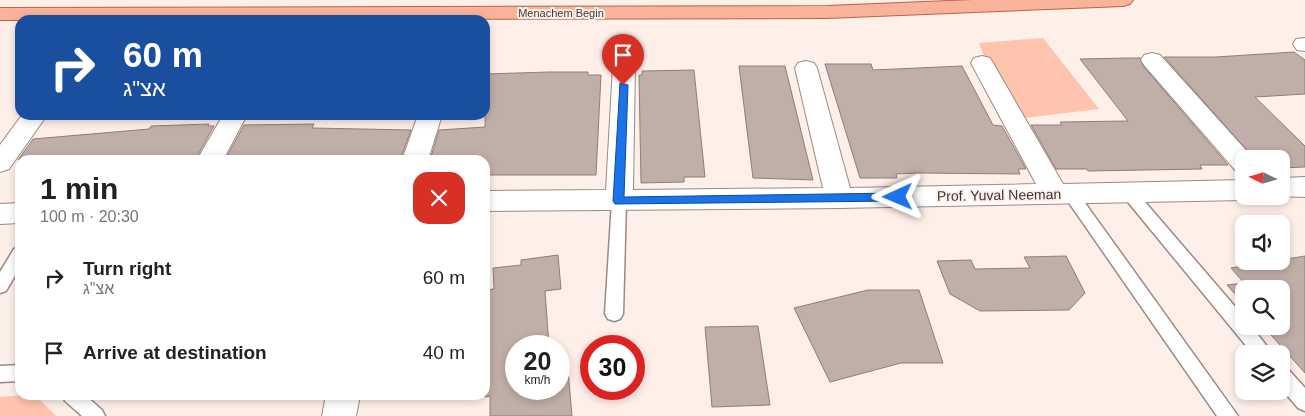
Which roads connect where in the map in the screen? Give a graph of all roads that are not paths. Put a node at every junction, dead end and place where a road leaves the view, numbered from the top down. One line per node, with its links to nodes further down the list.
1 (1123, 0): 2 (main road, Menachem Begin)
2 (0, 14)
3 (1152, 60): 10 (street)
4 (982, 63): 18 (street)
5 (624, 66): 21 (street)
6 (806, 68): 19 (street)
7 (31, 120): 13 (street)
8 (232, 120): 11 (street)
9 (428, 120): 12 (street)
10 (1235, 154)
11 (213, 155)
12 (417, 155)
13 (0, 163)
14 (1305, 187): 15 (street)
15 (1290, 188)
16 (1235, 190): 17 (street, Prof. Yuval Neeman)
17 (1128, 192): 18 (street, Prof. Yuval Neeman); 27 (lane)
18 (1062, 194): 19 (street, Prof. Yuval Neeman); 34 (lane)
19 (839, 198): 21 (street, Prof. Yuval Neeman)
20 (490, 201): 21 (street, Prof. Yuval Neeman)
21 (618, 201): 26 (lane)
22 (15, 213): 23 (street)
23 (0, 214)
24 (15, 260): 25 (lane)
25 (0, 286)
26 (614, 314)
27 (1256, 345)
28 (15, 373): 29 (lane)
29 (0, 374)
30 (1290, 384): 33 (lane)
31 (77, 400): 35 (lane)
32 (342, 400): 36 (street)
33 (1305, 402)
34 (1224, 415)
35 (95, 416)
36 (340, 416)

